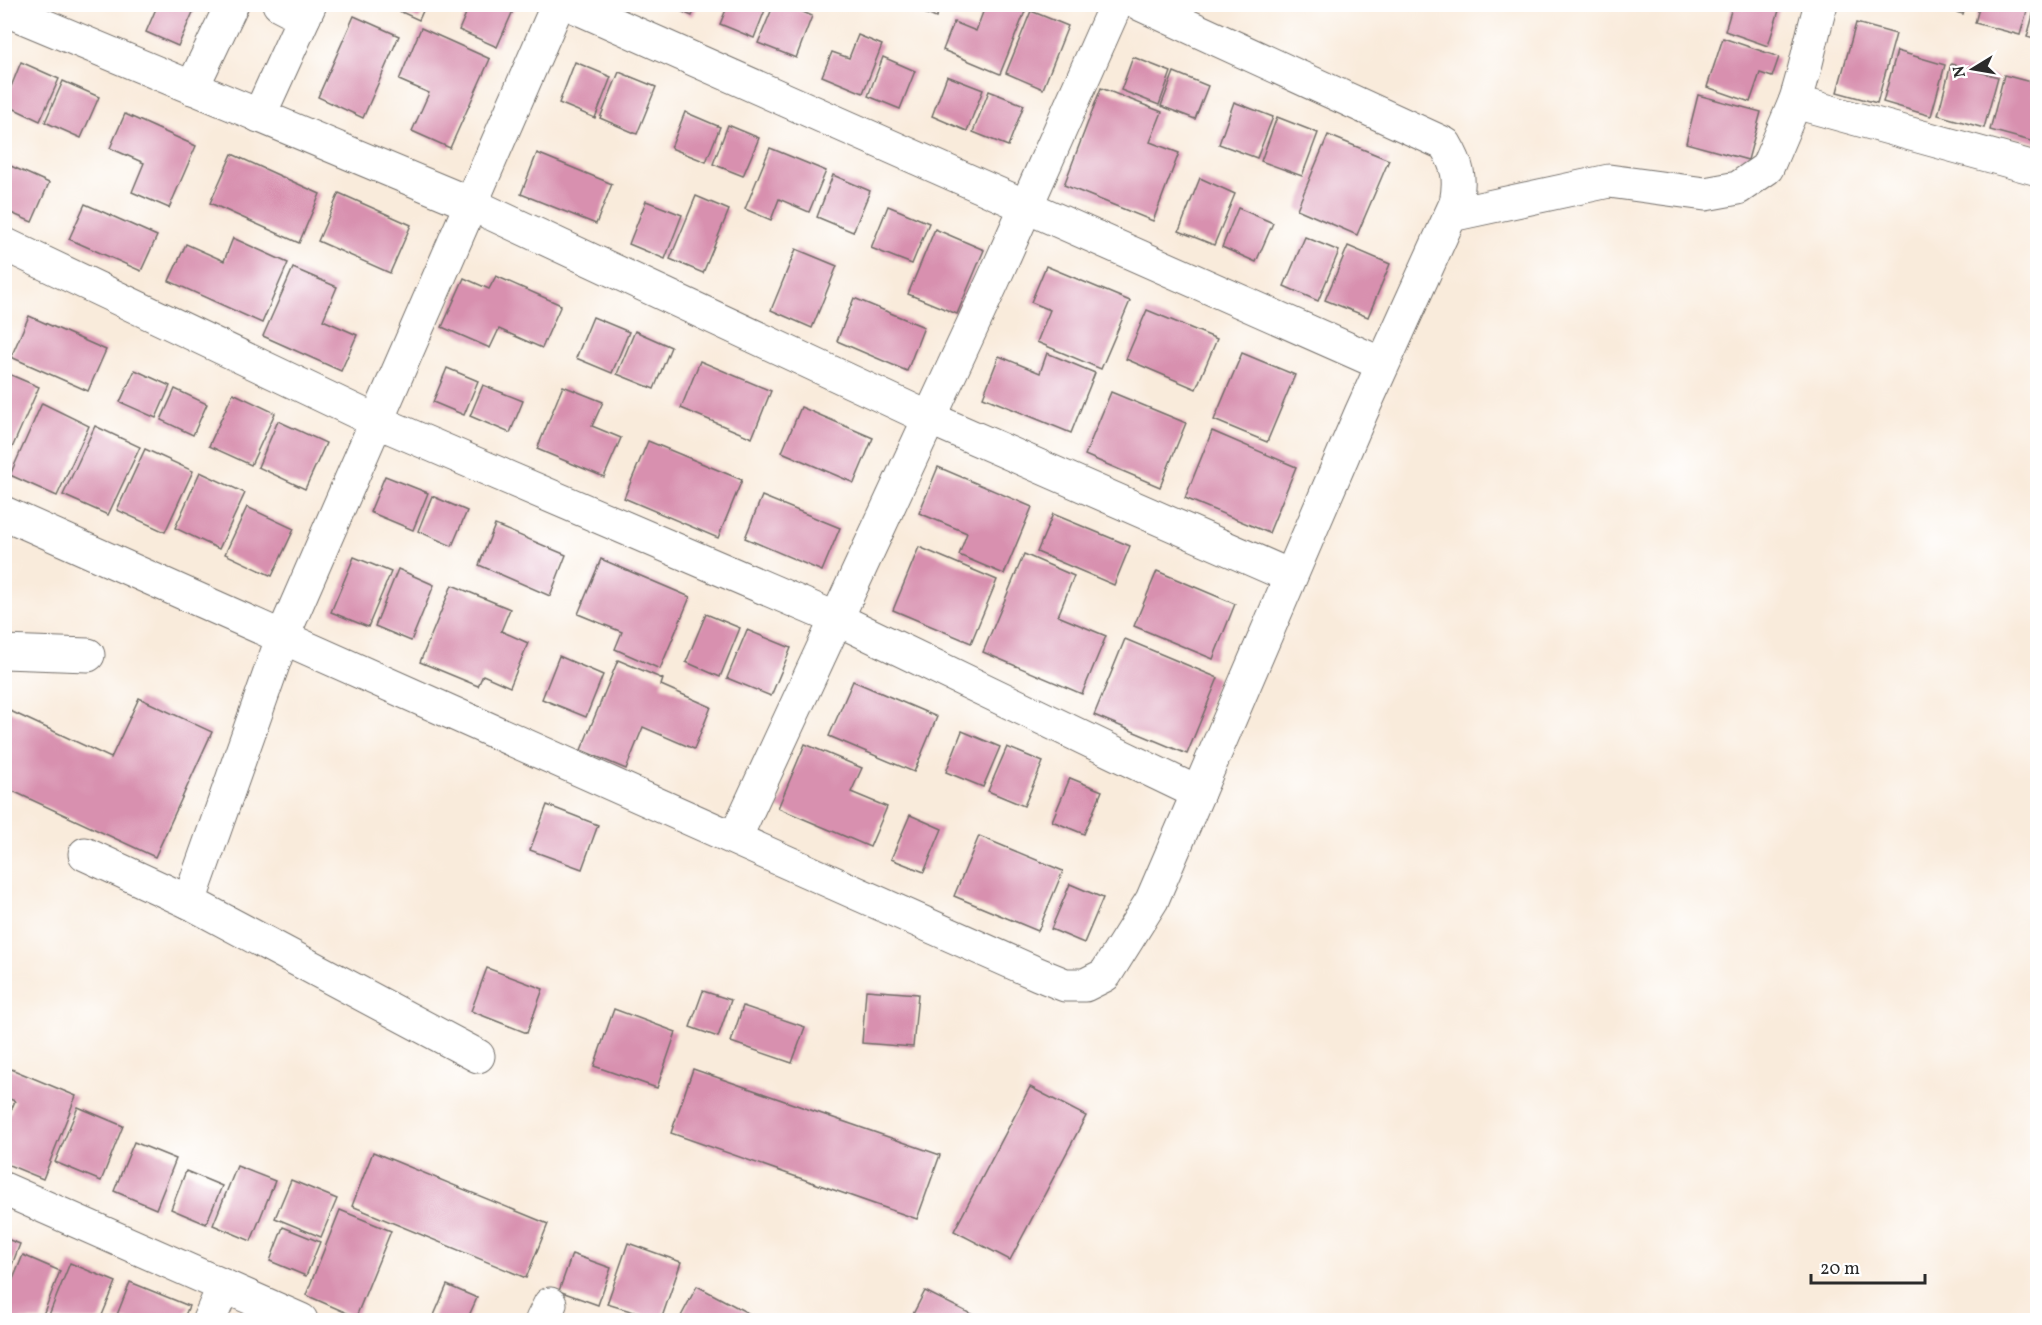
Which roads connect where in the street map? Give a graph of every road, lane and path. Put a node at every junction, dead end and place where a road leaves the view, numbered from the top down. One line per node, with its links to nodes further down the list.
1 (232, 4): 9 (street)
2 (558, 4): 13 (street)
3 (569, 4): 14 (street)
4 (1116, 4): 14 (street)
5 (1140, 4): 15 (street)
6 (1821, 4): 10 (street)
7 (4, 9): 9 (street)
8 (298, 9): 11 (street)
9 (192, 88): 11 (street)
10 (1795, 102): 12 (street); 15 (street)
11 (259, 116): 13 (street)
12 (2037, 170)
13 (471, 204): 18 (street); 19 (street)
14 (1026, 207): 17 (street); 18 (street)
15 (1451, 215): 17 (street)
16 (4, 244): 19 (street)
17 (1382, 364): 21 (street)
18 (929, 418): 21 (street); 22 (street)
19 (376, 421): 22 (street); 23 (street)
20 (4, 513): 23 (street)
21 (1290, 576): 26 (street)
22 (837, 619): 26 (street); 27 (street)
23 (283, 636): 27 (street); 29 (street)
24 (4, 652): 25 (street)
25 (88, 655)
26 (1198, 793): 27 (street)
27 (735, 838)
28 (85, 854): 29 (street)
29 (189, 902): 30 (street)
30 (478, 1056)
31 (4, 1189): 32 (street)
32 (224, 1286): 33 (street); 34 (street)
33 (209, 1320)
34 (301, 1320)

